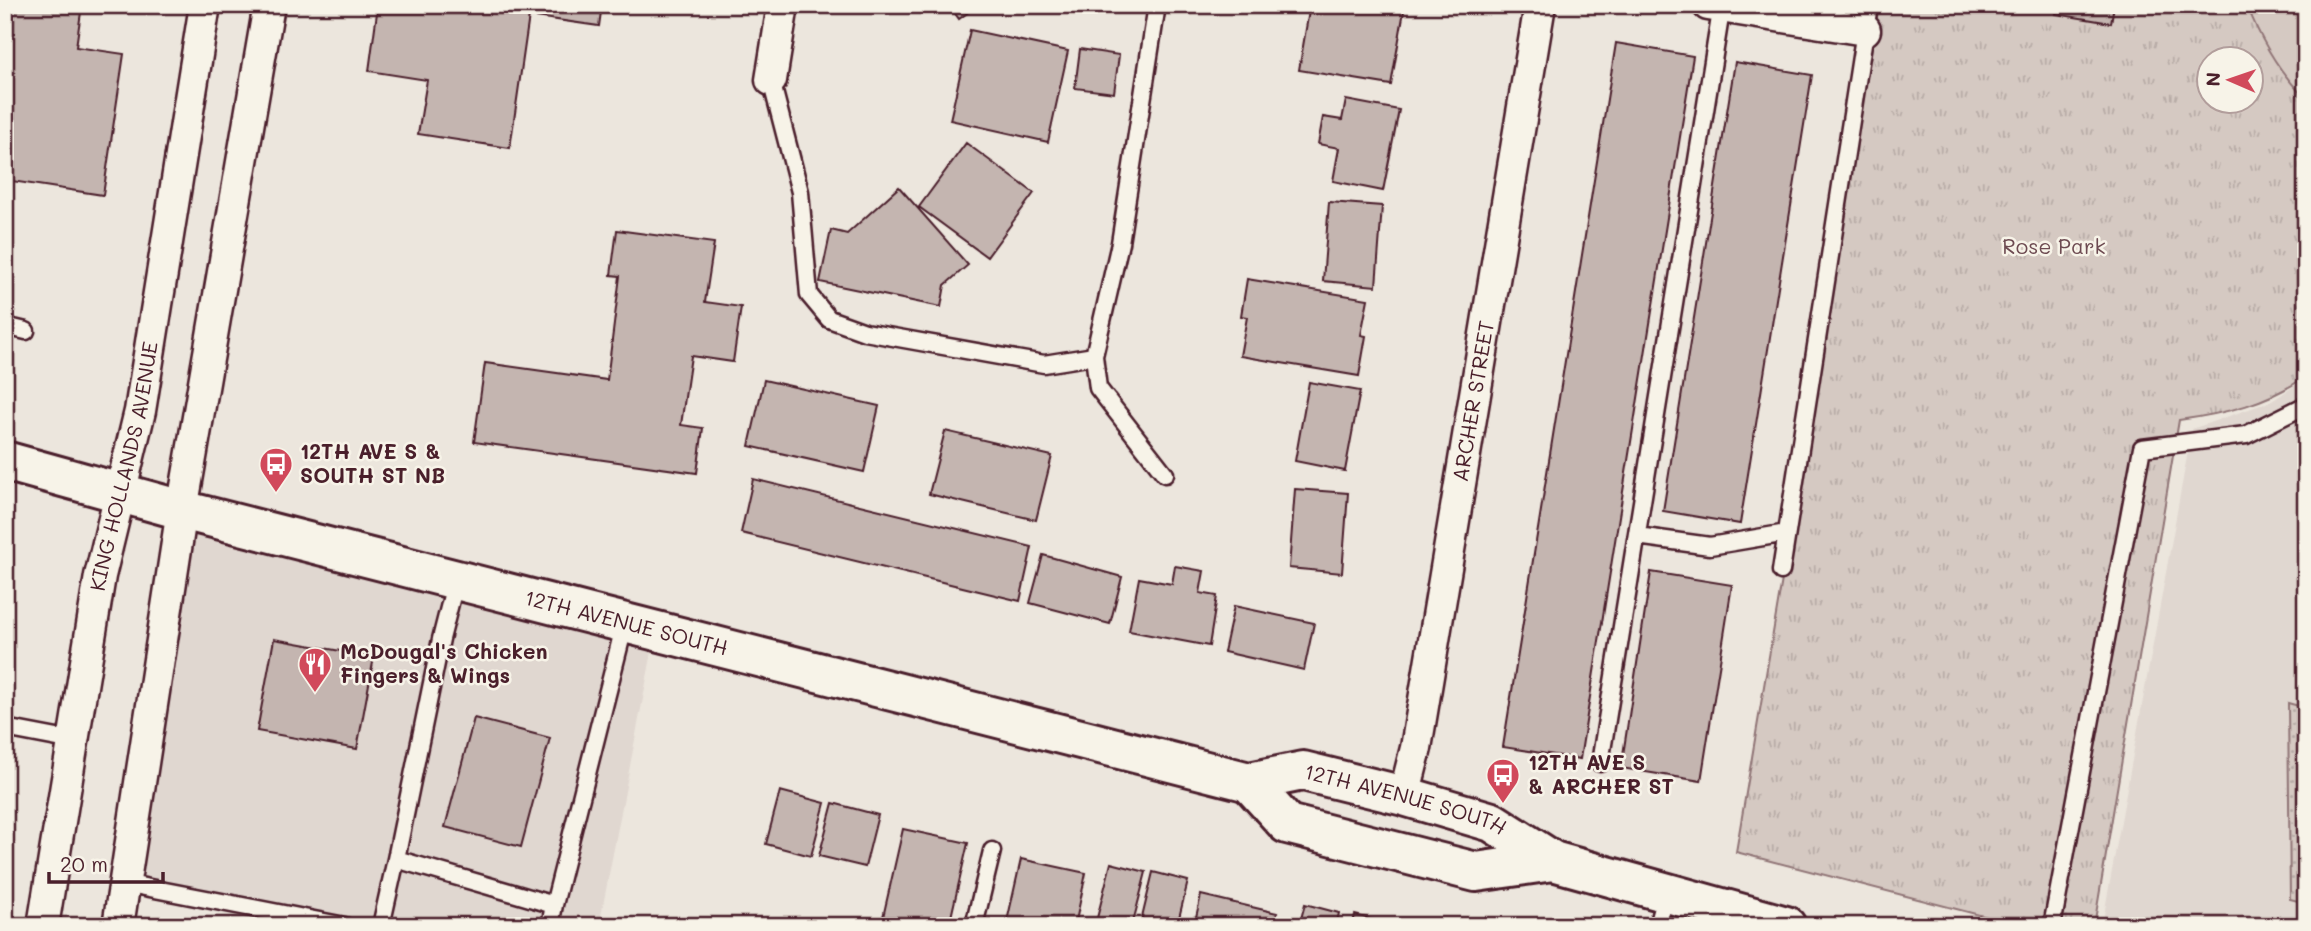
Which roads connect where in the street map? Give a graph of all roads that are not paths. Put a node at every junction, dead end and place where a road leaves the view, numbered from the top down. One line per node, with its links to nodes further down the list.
1 (205, 5): 15 (street, KING HOLLANDS AVENUE)
2 (268, 5): 16 (street)
3 (783, 5): 8 (street)
4 (1157, 5): 11 (lane)
5 (1540, 5): 26 (street, ARCHER STREET)
6 (1717, 6): 7 (street); 18 (lane)
7 (1867, 17): 17 (lane)
8 (771, 80): 11 (lane)
9 (5, 326): 10 (lane)
10 (26, 331)
11 (1094, 356): 14 (lane)
12 (2306, 405): 40 (lane)
13 (5, 461): 15 (main road, 12TH AVENUE SOUTH)
14 (1165, 474)
15 (121, 494): 16 (main road, 12TH AVENUE SOUTH); 23 (street, KING HOLLANDS AVENUE)
16 (182, 510): 20 (main road, 12TH AVENUE SOUTH); 30 (street)
17 (1787, 533): 18 (lane); 19 (lane)
18 (1637, 536): 24 (lane)
19 (1781, 572)
20 (456, 580): 21 (main road, 12TH AVENUE SOUTH); 28 (lane)
21 (625, 623): 25 (main road, 12TH AVENUE SOUTH); 31 (lane)
22 (5, 728): 23 (lane)
23 (73, 741): 33 (street, KING HOLLANDS AVENUE)
24 (1601, 763)
25 (1248, 782): 26 (main road, 12TH AVENUE SOUTH); 29 (main road, 12TH AVENUE SOUTH)
26 (1404, 796): 29 (main road, 12TH AVENUE SOUTH)
27 (992, 851): 38 (lane)
28 (396, 859): 31 (lane); 36 (lane)
29 (1553, 861): 32 (main road, 12TH AVENUE SOUTH)
30 (124, 883): 34 (street); 35 (lane)
31 (554, 905): 37 (lane)
32 (1662, 909): 39 (main road, 12TH AVENUE SOUTH)
33 (43, 926)
34 (118, 926)
35 (345, 926)
36 (381, 926)
37 (550, 926)
38 (974, 926)
39 (1786, 926)
40 (2052, 926)

